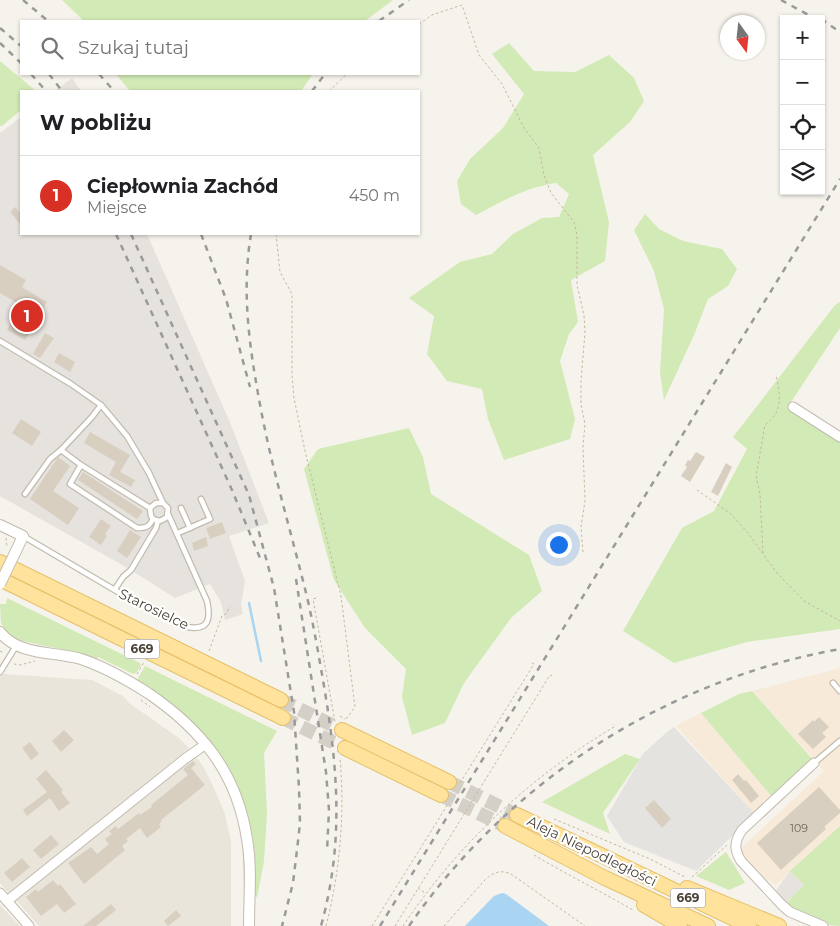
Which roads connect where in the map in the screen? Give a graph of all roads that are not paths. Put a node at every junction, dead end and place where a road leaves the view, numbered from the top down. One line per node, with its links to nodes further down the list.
1 (0, 341): 2 (lane)
2 (100, 405): 5 (lane); 9 (lane)
3 (793, 407): 4 (street)
4 (840, 437)
5 (61, 450): 6 (lane); 7 (lane)
6 (81, 465): 10 (lane); 13 (lane)
7 (25, 494)
8 (201, 499): 14 (lane)
9 (163, 503): 10 (lane); 12 (lane)
10 (150, 508): 13 (lane)
11 (181, 508): 14 (lane)
12 (168, 514): 13 (lane); 16 (lane)
13 (156, 520): 21 (lane)
14 (190, 528): 16 (lane)
15 (1, 530): 17 (street)
16 (178, 533): 21 (lane, Starosielce)
17 (23, 536): 18 (street); 21 (lane, Starosielce)
18 (7, 555): 20 (street, bridge); 27 (main road, 669)
19 (0, 580): 28 (main road, 669)
20 (0, 584)
21 (115, 590)
22 (0, 632): 23 (street)
23 (16, 646): 24 (lane); 31 (street)
24 (0, 672)
25 (833, 683): 26 (lane)
26 (840, 691)
27 (281, 700)
28 (283, 718)
29 (341, 724): 34 (main road)
30 (840, 741): 33 (lane)
31 (206, 744): 41 (street); 43 (street)
32 (342, 750): 35 (main road)
33 (814, 763): 48 (street)
34 (455, 782)
35 (446, 797)
36 (517, 815): 38 (main road, Aleja Niepodległości / 669)
37 (505, 826): 39 (main road, Aleja Niepodległości / 669)
38 (627, 868): 46 (main road, Aleja Niepodległości / 669); 47 (main road)
39 (605, 878): 44 (main road); 45 (main road, Aleja Niepodległości / 669)
40 (0, 893): 41 (street)
41 (7, 901): 42 (street)
42 (29, 926)
43 (249, 926)
44 (680, 926)
45 (708, 926)
46 (749, 926)
47 (779, 926)
48 (823, 926)

